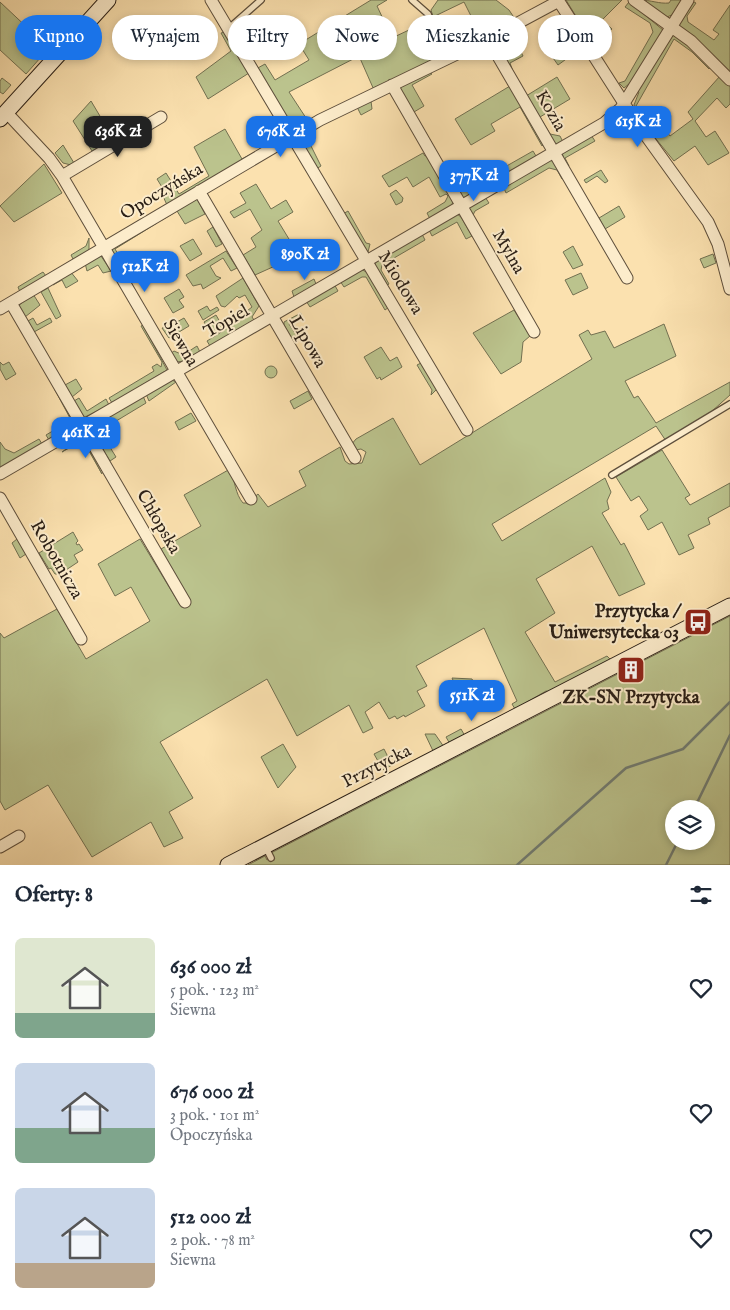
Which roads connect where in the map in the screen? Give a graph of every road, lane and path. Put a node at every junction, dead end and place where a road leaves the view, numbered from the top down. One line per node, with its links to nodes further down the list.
1 (108, 0): 19 (main road)
2 (211, 0): 12 (street, Miodowa)
3 (261, 0): 8 (lane)
4 (412, 0): 9 (lane)
5 (559, 0): 10 (street, Opoczyńska); 18 (street)
6 (634, 0): 11 (street)
7 (688, 0): 11 (street, Topiel)
8 (244, 15)
9 (428, 15)
10 (528, 17)
11 (672, 27): 16 (street); 18 (street, Topiel)
12 (228, 29)
13 (247, 60): 21 (street, Miodowa)
14 (443, 60): 17 (street, Opoczyńska)
15 (500, 60): 22 (street, Kozia)
16 (730, 80)
17 (392, 85): 21 (street, Opoczyńska); 25 (street, Mylna)
18 (624, 104): 22 (street, Topiel); 27 (street)
19 (3, 115): 23 (street, Siewna)
20 (161, 117): 23 (street)
21 (292, 136): 24 (street, Opoczyńska); 28 (street, Miodowa)
22 (554, 153): 25 (street, Topiel); 29 (street, Kozia)
23 (62, 176): 26 (street, Siewna)
24 (199, 191): 26 (street, Opoczyńska); 33 (street, Lipowa)
25 (462, 206): 28 (street, Topiel); 34 (street, Mylna)
26 (104, 247): 31 (street, Opoczyńska); 35 (street, Siewna)
27 (725, 250): 30 (street)
28 (366, 261): 33 (street, Topiel); 38 (street, Miodowa)
29 (627, 278)
30 (730, 289)
31 (11, 303): 32 (street, Opoczyńska); 37 (street, Chłopska)
32 (0, 310)
33 (272, 316): 35 (street, Topiel); 39 (street, Lipowa)
34 (534, 332)
35 (177, 371): 37 (street, Topiel); 43 (street, Siewna)
36 (730, 404): 41 (lane)
37 (82, 426): 40 (street, Topiel); 44 (street, Chłopska)
38 (467, 430)
39 (355, 458)
40 (0, 474)
41 (612, 475)
42 (0, 498): 46 (street, Robotnicza)
43 (251, 499)
44 (185, 602)
45 (730, 606): 49 (main road, Przytycka)
46 (81, 639)
47 (18, 836): 48 (street)
48 (0, 847)
49 (228, 865)

